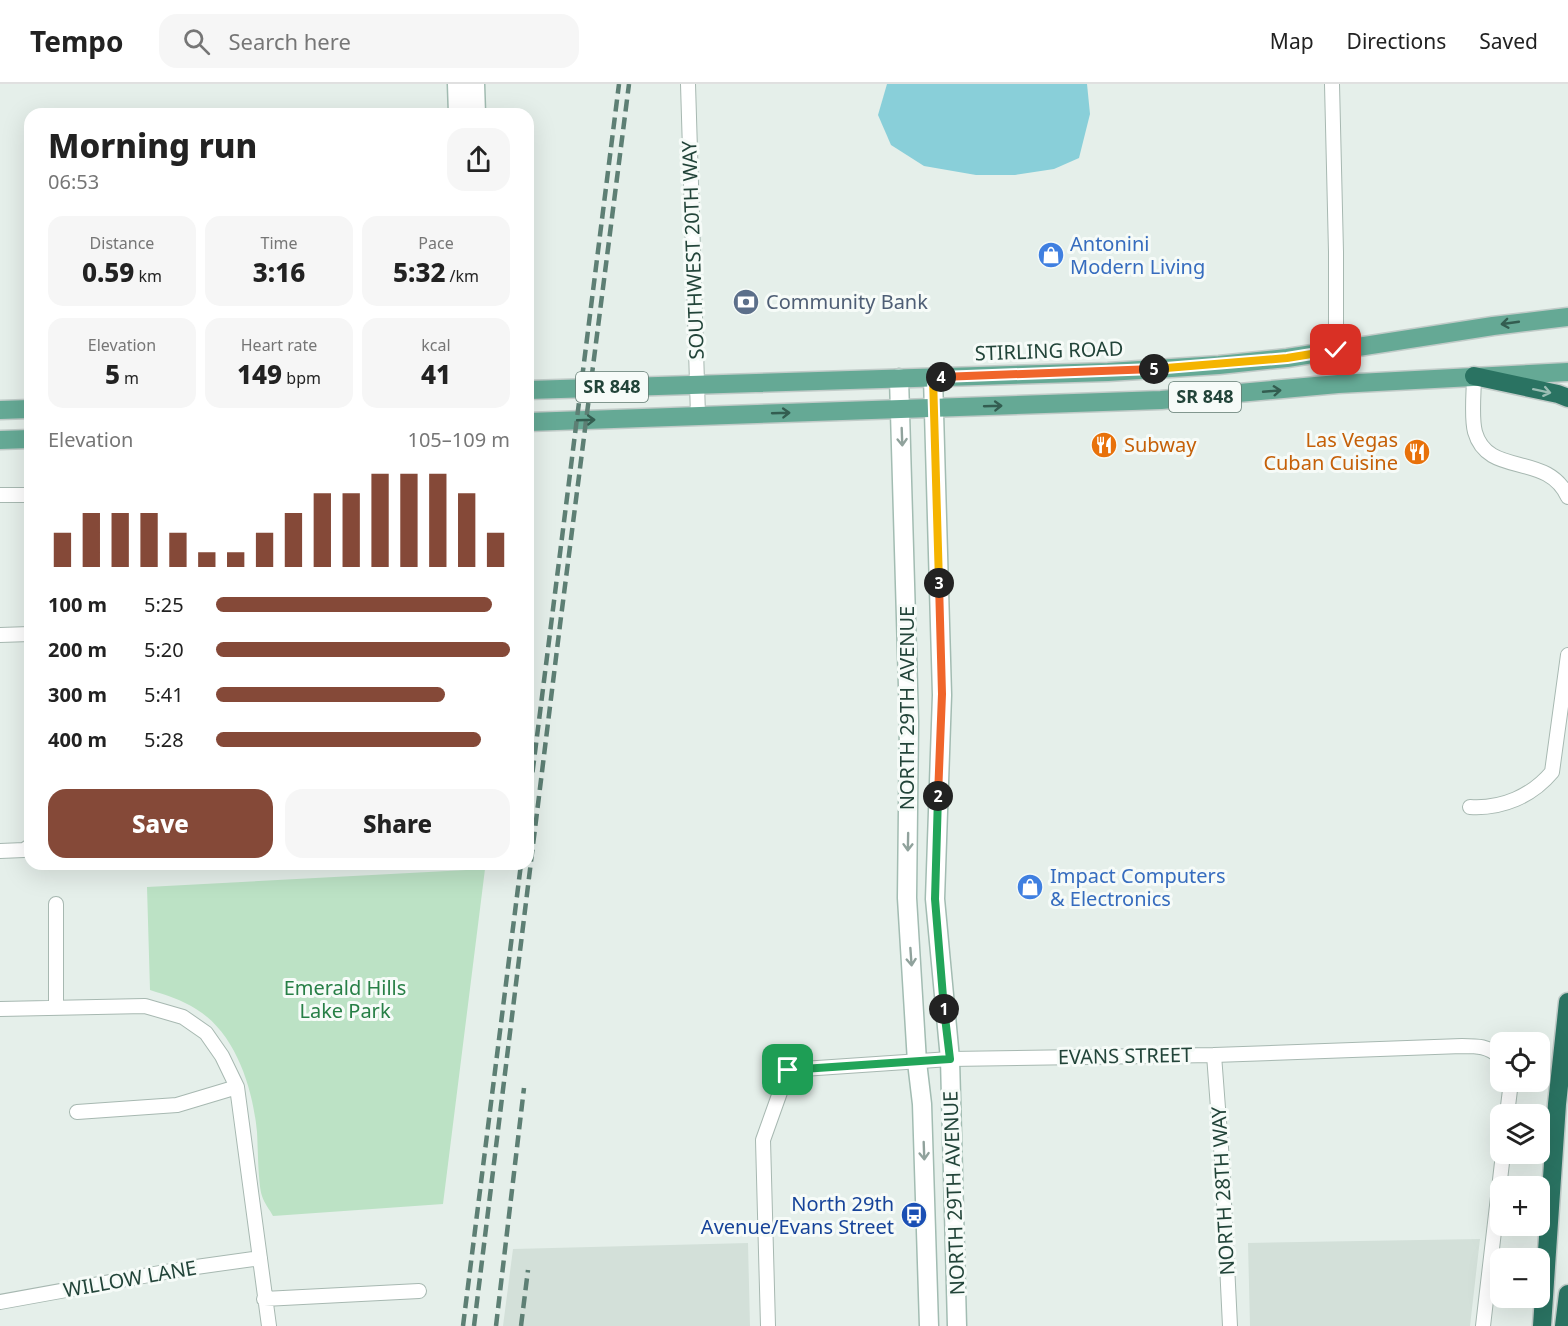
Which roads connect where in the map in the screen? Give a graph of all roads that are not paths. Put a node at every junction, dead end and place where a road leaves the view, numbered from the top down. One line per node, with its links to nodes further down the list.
1 (458, 84): 5 (street)
2 (475, 84): 6 (street)
3 (688, 84): 13 (street, SOUTHWEST 20TH WAY)
4 (1332, 84): 8 (street)
5 (458, 108)
6 (476, 108)
7 (1568, 317): 8 (main road, STIRLING ROAD / SR 848, one-way to 8)
8 (1336, 350): 11 (main road, STIRLING ROAD / SR 848)
9 (1568, 372): 10 (main road, SR 848)
10 (1474, 376): 15 (highway, one-way to 15); 16 (main road, SR 848, one-way to 10); 26 (street)
11 (933, 377): 12 (main road, STIRLING ROAD / SR 848); 16 (street, NORTH 29TH AVENUE)
12 (899, 378): 13 (main road, STIRLING ROAD / SR 848); 18 (street, NORTH 29TH AVENUE)
13 (697, 384): 14 (main road, STIRLING ROAD / SR 848); 20 (street, SOUTHWEST 20TH WAY)
14 (534, 390)
15 (1568, 398)
16 (935, 408): 18 (main road, SR 848); 39 (street, NORTH 29TH AVENUE)
17 (24, 409): 19 (main road)
18 (900, 409): 20 (main road, SR 848, one-way to 18); 40 (street, NORTH 29TH AVENUE, one-way to 40)
19 (0, 410)
20 (698, 416): 21 (main road, SR 848, one-way to 20)
21 (534, 422)
22 (24, 439): 23 (main road)
23 (0, 440)
24 (0, 495): 25 (street)
25 (24, 495)
26 (1568, 497)
27 (24, 634): 28 (street)
28 (0, 635)
29 (1568, 655): 30 (street)
30 (1470, 807)
31 (24, 850): 32 (street)
32 (0, 851)
33 (56, 904): 35 (street)
34 (1568, 1002): 55 (highway)
35 (56, 1007): 36 (street); 41 (street)
36 (0, 1009)
37 (1490, 1049): 38 (street, EVANS STREET)
38 (1214, 1055): 39 (street, EVANS STREET); 53 (street, NORTH 28TH WAY)
39 (950, 1059): 40 (street, EVANS STREET); 52 (street, NORTH 29TH AVENUE)
40 (917, 1062): 50 (street, EVANS STREET); 51 (street, NORTH 29TH AVENUE, one-way to 51)
41 (237, 1087): 42 (street); 44 (street)
42 (77, 1112)
43 (1502, 1164): 54 (street)
44 (260, 1258): 47 (street); 48 (street, WILLOW LANE)
45 (419, 1291): 47 (street)
46 (1568, 1294): 56 (highway)
47 (264, 1299): 49 (street)
48 (0, 1302)
49 (269, 1326)
50 (768, 1326)
51 (929, 1326)
52 (957, 1326)
53 (1230, 1326)
54 (1483, 1326)
55 (1542, 1326)
56 (1564, 1326)

